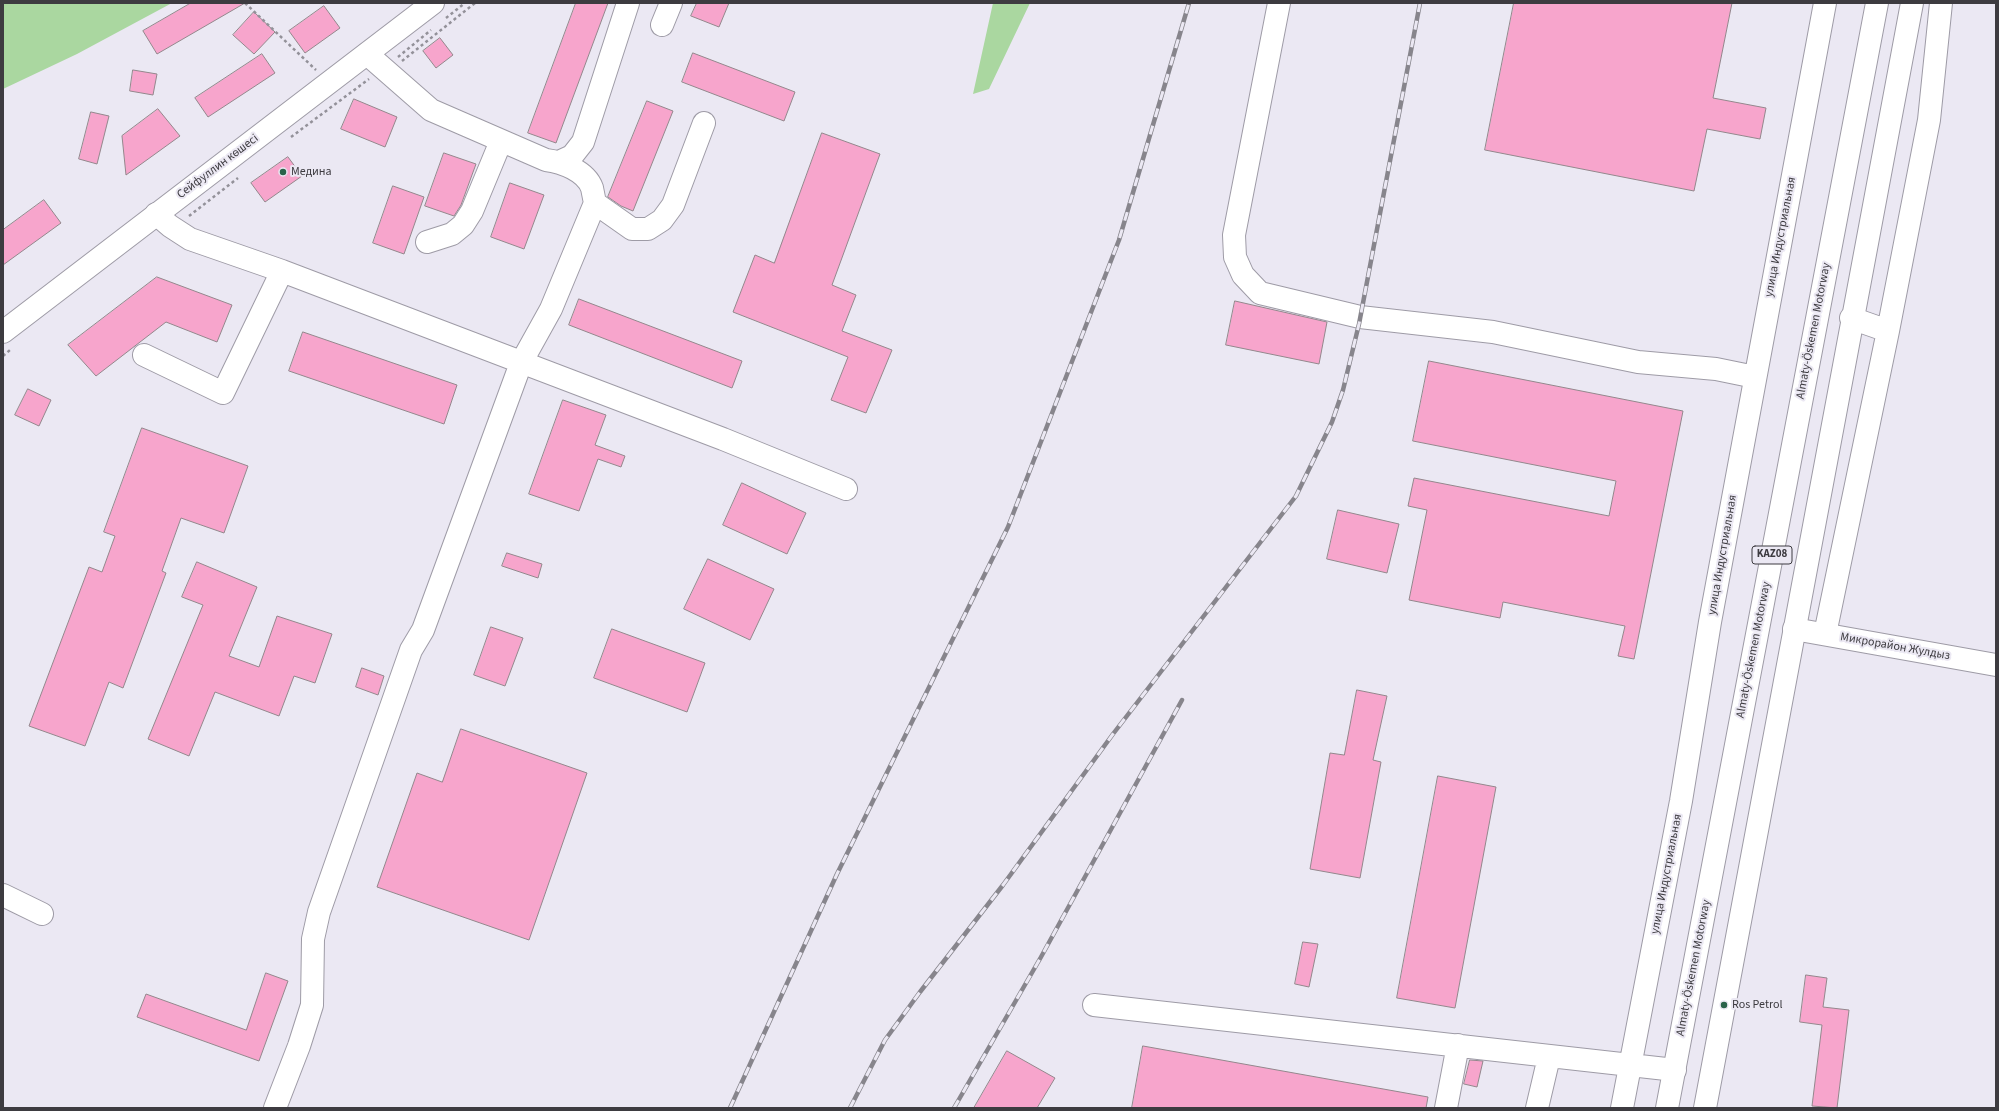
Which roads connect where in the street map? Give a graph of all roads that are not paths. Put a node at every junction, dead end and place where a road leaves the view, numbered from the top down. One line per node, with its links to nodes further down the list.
1 (628, 3): 13 (main road)
2 (671, 3): 9 (main road)
3 (1279, 3): 23 (main road)
4 (1825, 3): 23 (main road, улица Индустриальная)
5 (1877, 3): 34 (main road, Almaty-Öskemen Motorway / KAZ08)
6 (1912, 3): 18 (main road, KAZ08)
7 (1940, 3): 19 (main road)
8 (437, 12): 10 (main road, Сейфуллин көшесі)
9 (662, 25)
10 (367, 54): 12 (main road); 15 (main road, Сейфуллин көшесі)
11 (704, 123): 14 (main road)
12 (501, 141): 13 (main road); 16 (main road)
13 (559, 162): 14 (main road)
14 (595, 204): 22 (main road)
15 (156, 214): 17 (main road); 20 (main road, Сейфуллин көшесі)
16 (427, 242)
17 (282, 271): 21 (main road); 22 (main road)
18 (1852, 318): 19 (main road); 25 (main road, KAZ08)
19 (1888, 331): 26 (main road)
20 (3, 332)
21 (144, 355)
22 (521, 364): 24 (main road); 35 (main road)
23 (1755, 377): 33 (main road, улица Индустриальная)
24 (846, 489)
25 (1794, 629): 26 (main road, Микрорайон Жулдыз); 40 (main road, KAZ08)
26 (1825, 634): 27 (main road, Микрорайон Жулдыз)
27 (1996, 665)
28 (3, 895): 29 (main road)
29 (42, 914)
30 (1094, 1005): 31 (main road)
31 (1458, 1045): 32 (main road); 36 (main road)
32 (1549, 1057): 33 (main road); 37 (main road)
33 (1630, 1066): 34 (main road); 38 (main road, улица Индустриальная)
34 (1675, 1070): 39 (main road, Almaty-Öskemen Motorway / KAZ08)
35 (275, 1108)
36 (1446, 1108)
37 (1537, 1108)
38 (1622, 1108)
39 (1667, 1108)
40 (1705, 1108)

